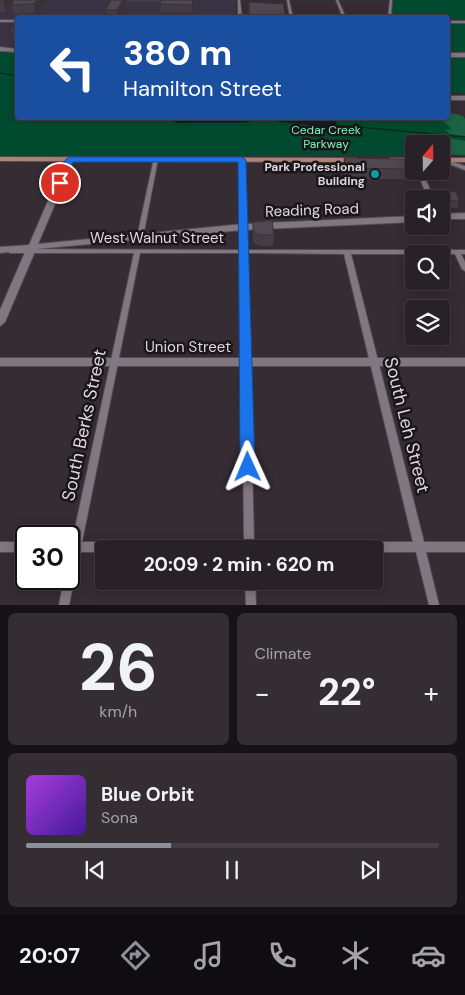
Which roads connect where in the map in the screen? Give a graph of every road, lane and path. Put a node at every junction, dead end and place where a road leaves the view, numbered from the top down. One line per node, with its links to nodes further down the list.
1 (239, 0): 5 (street)
2 (288, 0): 6 (street)
3 (337, 0): 7 (street)
4 (391, 0): 8 (street)
5 (240, 15)
6 (291, 15)
7 (344, 15)
8 (389, 15)
9 (0, 21): 10 (street)
10 (15, 21)
11 (450, 22): 12 (street)
12 (465, 22)
13 (0, 48): 14 (street)
14 (15, 50)
15 (450, 55): 16 (street)
16 (465, 55)
17 (450, 98): 18 (street)
18 (465, 98)
19 (0, 159): 20 (main road)
20 (70, 159): 21 (main road); 35 (street)
21 (156, 160): 22 (main road); 34 (street)
22 (242, 160): 23 (main road); 33 (street)
23 (366, 160)
24 (386, 160): 25 (main road)
25 (405, 160)
26 (450, 160): 27 (main road)
27 (465, 160)
28 (450, 163): 29 (street)
29 (465, 168)
30 (465, 216): 31 (street)
31 (450, 217)
32 (405, 219): 33 (street, Reading Road)
33 (243, 226): 34 (street, Reading Road); 38 (street)
34 (140, 237): 35 (street, Reading Road)
35 (31, 249): 36 (street, Reading Road); 37 (street, West Walnut Street); 43 (street)
36 (1, 250)
37 (137, 252): 38 (street, West Walnut Street); 45 (street, South Berks Street)
38 (244, 252): 39 (street, West Walnut Street); 46 (street)
39 (347, 252): 40 (street, West Walnut Street); 47 (street, South Leh Street)
40 (457, 252): 41 (street, West Walnut Street); 42 (street)
41 (465, 252)
42 (465, 269)
43 (0, 322)
44 (0, 362): 45 (street, Union Street)
45 (114, 362): 46 (street, Union Street); 49 (street, South Berks Street)
46 (246, 362): 47 (street, Union Street); 50 (street)
47 (375, 362): 48 (street, Union Street); 56 (street, South Leh Street)
48 (465, 362)
49 (77, 525)
50 (250, 540)
51 (0, 547): 52 (street)
52 (15, 547)
53 (80, 547): 54 (street)
54 (95, 547)
55 (383, 548): 56 (street)
56 (420, 548): 57 (street); 62 (street, South Leh Street)
57 (465, 548)
58 (66, 590): 60 (street, South Berks Street)
59 (250, 590): 61 (street)
60 (64, 605)
61 (251, 605)
62 (434, 605)

